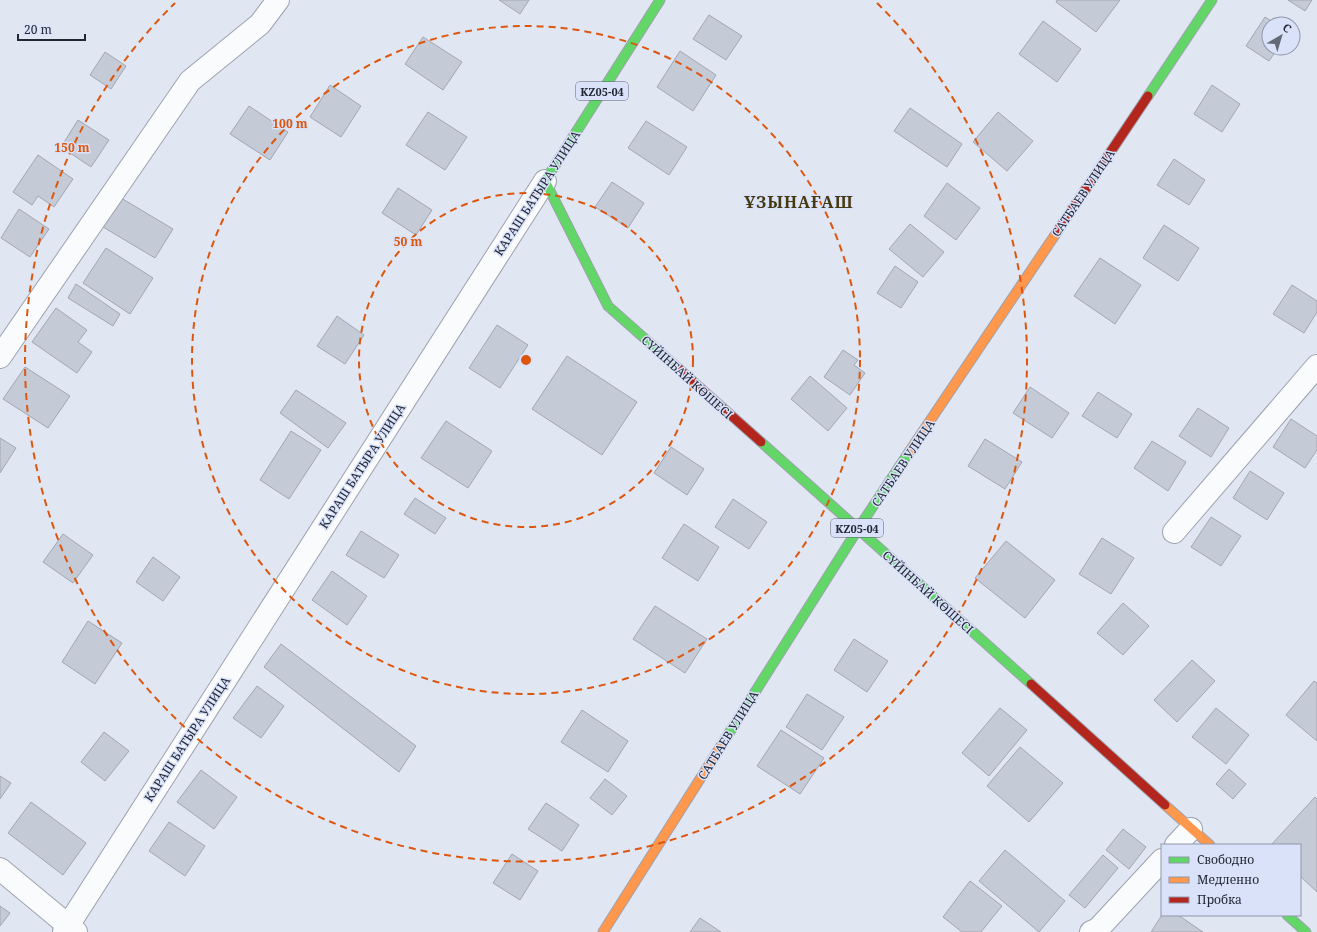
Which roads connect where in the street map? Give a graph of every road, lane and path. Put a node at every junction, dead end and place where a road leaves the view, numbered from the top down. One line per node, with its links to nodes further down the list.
1 (278, 0): 5 (street)
2 (660, 0): 4 (main road, КАРАШ БАТЫРА УЛИЦА / KZ05-04)
3 (1212, 0): 7 (main road, САТБАЕВ УЛИЦА)
4 (545, 181): 7 (main road, СҮЙІНБАЙ КӨШЕСІ / KZ05-04); 15 (street, КАРАШ БАТЫРА УЛИЦА)
5 (0, 356)
6 (1317, 366): 8 (street)
7 (858, 529): 9 (main road, СҮЙІНБАЙ КӨШЕСІ / KZ05-04); 16 (main road, САТБАЕВ УЛИЦА)
8 (1174, 532)
9 (1191, 829): 10 (street); 11 (main road, СҮЙІНБАЙ КӨШЕСІ / KZ05-04)
10 (1177, 844)
11 (1209, 844)
12 (1161, 861): 17 (street)
13 (0, 869): 15 (street)
14 (1288, 916): 18 (main road)
15 (69, 930)
16 (603, 932)
17 (1091, 932)
18 (1306, 932)

